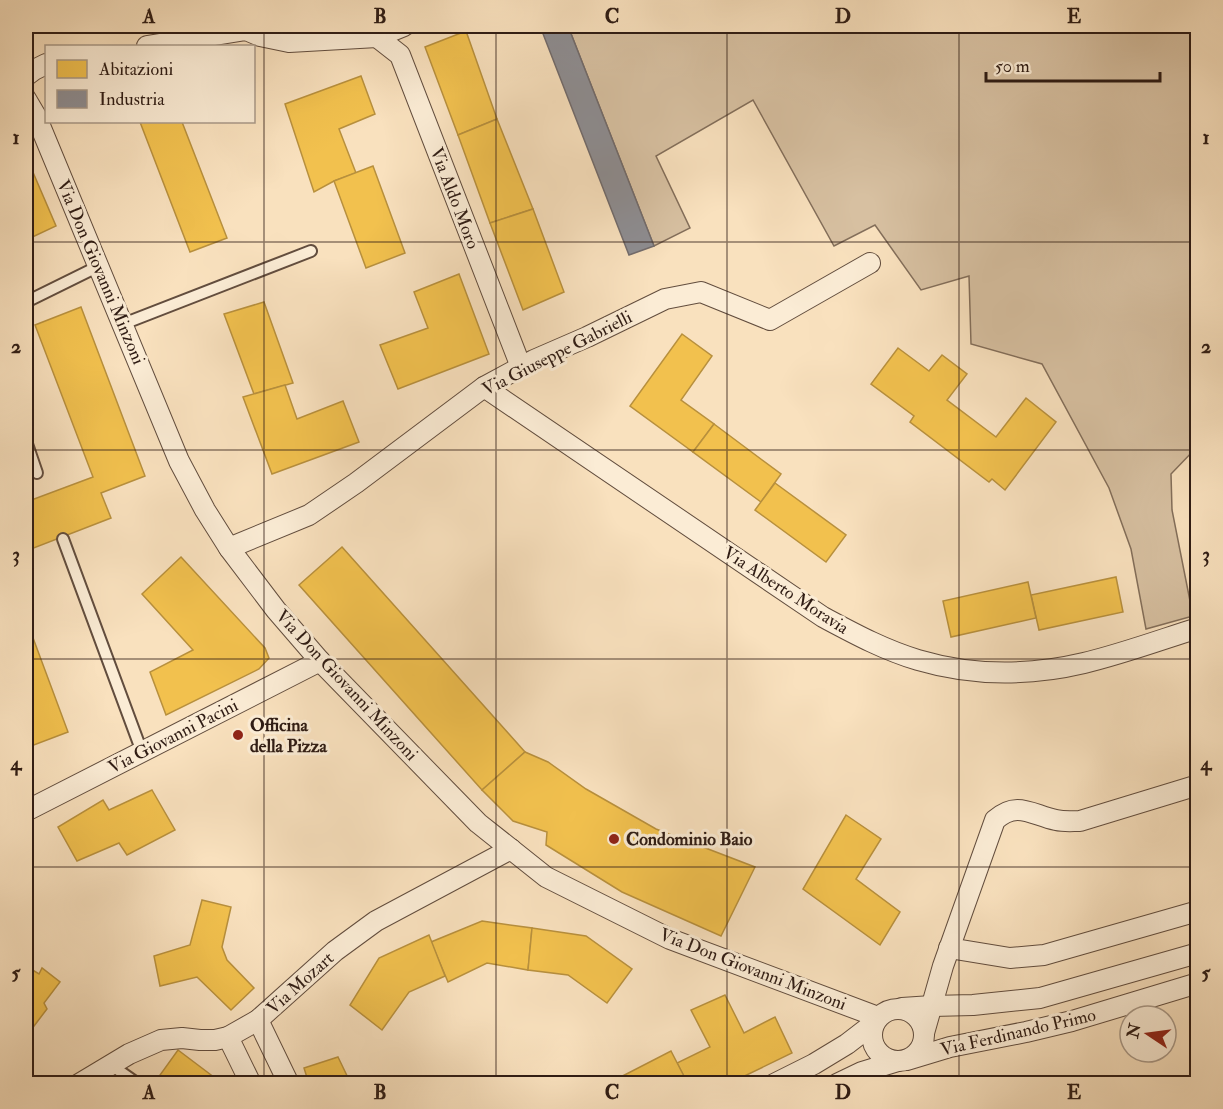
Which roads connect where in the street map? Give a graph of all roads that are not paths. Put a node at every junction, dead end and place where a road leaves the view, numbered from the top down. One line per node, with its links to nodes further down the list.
1 (404, 26): 3 (street)
2 (245, 28): 3 (street); 4 (street)
3 (377, 37): 13 (street, Via Aldo Moro)
4 (152, 45)
5 (45, 64): 6 (street)
6 (26, 76)
7 (26, 99): 10 (street, Via Don Giovanni Minzoni)
8 (311, 251): 12 (lane)
9 (870, 263): 13 (street, Via Giuseppe Gabrielli)
10 (99, 266): 11 (lane); 12 (street, Via Don Giovanni Minzoni)
11 (26, 302)
12 (123, 324): 18 (street, Via Don Giovanni Minzoni)
13 (520, 368): 14 (street, Via Giuseppe Gabrielli)
14 (484, 387): 18 (street, Via Giuseppe Gabrielli); 19 (street, Via Alberto Moravia)
15 (26, 441): 16 (lane)
16 (37, 473)
17 (63, 539): 21 (lane)
18 (229, 548): 20 (street, Via Don Giovanni Minzoni)
19 (1197, 628)
20 (320, 661): 21 (street, Via Giovanni Pacini); 24 (street, Via Don Giovanni Minzoni)
21 (142, 752): 23 (street, Via Giovanni Pacini)
22 (1197, 785): 27 (street)
23 (26, 811)
24 (511, 849): 30 (street, Via Don Giovanni Minzoni); 31 (street, Via Mozart)
25 (1197, 911): 27 (street)
26 (1197, 953): 29 (street, Via Ferdinando Primo)
27 (946, 957): 29 (street); 30 (street)
28 (1197, 983): 34 (street, Via Ferdinando Primo)
29 (932, 1006): 30 (street, Via Ferdinando Primo); 32 (street)
30 (887, 1015): 32 (street); 34 (street); 40 (street)
31 (258, 1020): 33 (street, Via Mozart); 39 (street)
32 (924, 1033): 34 (street)
33 (228, 1037): 35 (street, Via Mozart); 38 (street)
34 (902, 1060): 41 (street, Via Ferdinando Primo)
35 (111, 1065): 36 (street, Via Mozart); 37 (lane)
36 (79, 1083)
37 (138, 1083)
38 (251, 1083)
39 (289, 1083)
40 (774, 1083)
41 (837, 1083)

